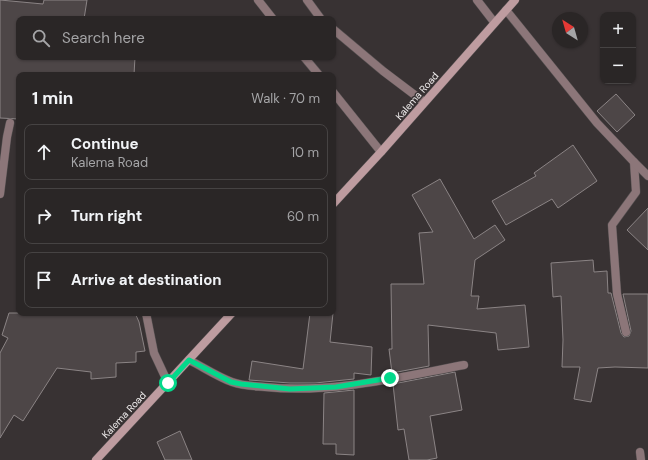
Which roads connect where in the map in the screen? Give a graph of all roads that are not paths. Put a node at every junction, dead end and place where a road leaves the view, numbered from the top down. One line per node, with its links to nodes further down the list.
1 (258, 0): 6 (street)
2 (307, 0): 7 (street)
3 (477, 0): 8 (street)
4 (515, 0): 5 (street, Kalema Road)
5 (506, 10): 8 (street, Kalema Road); 16 (street)
6 (271, 16)
7 (319, 16)
8 (494, 22): 13 (street, Kalema Road)
9 (336, 32): 13 (street)
10 (306, 60): 11 (street)
11 (316, 72)
12 (336, 96): 15 (street)
13 (424, 102): 15 (street, Kalema Road)
14 (10, 123): 18 (street)
15 (381, 152): 19 (street, Kalema Road)
16 (634, 162): 17 (street); 22 (street)
17 (648, 176)
18 (0, 194)
19 (336, 201)
20 (147, 316): 25 (street)
21 (229, 316): 23 (street, Kalema Road)
22 (626, 332)
23 (189, 360): 24 (street); 25 (street, Kalema Road)
24 (464, 365)
25 (168, 383): 26 (street, Kalema Road)
26 (96, 460)

